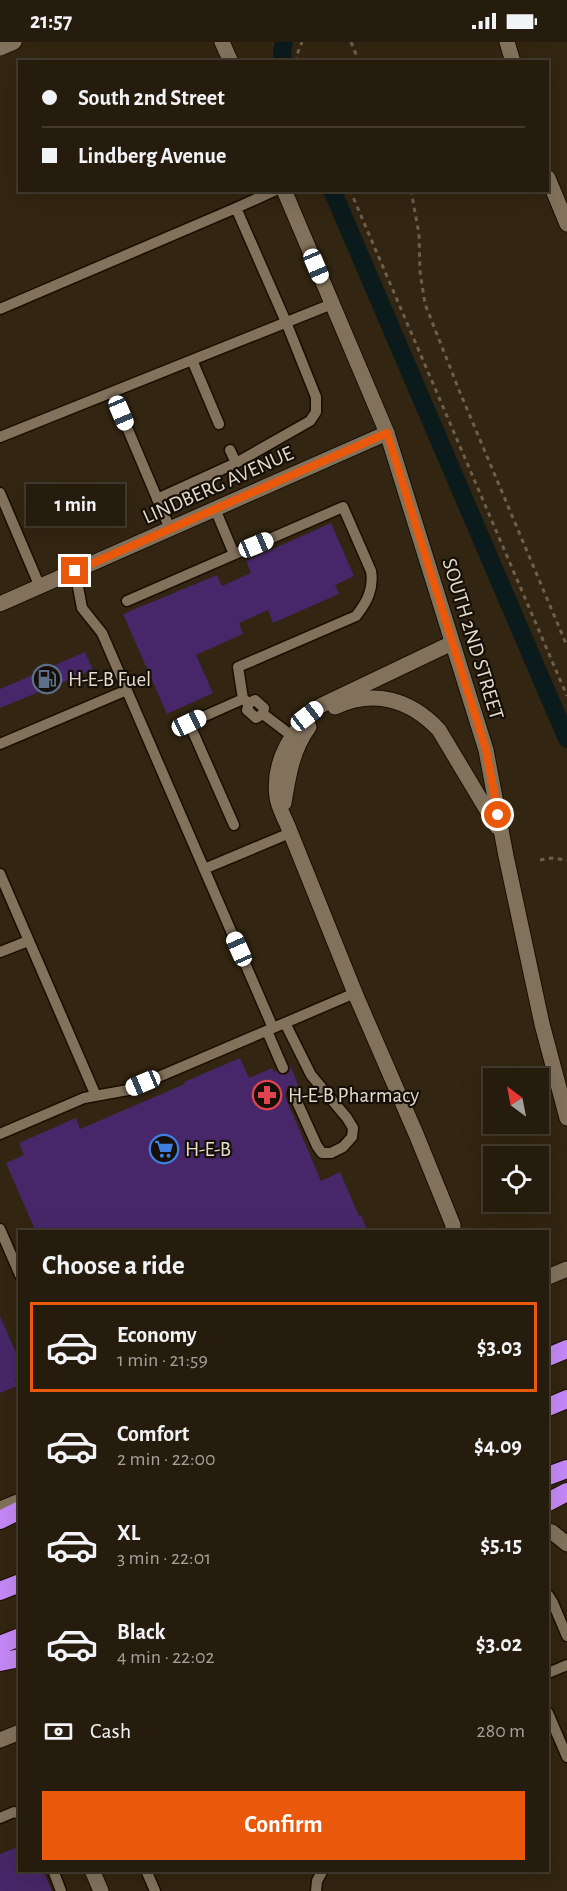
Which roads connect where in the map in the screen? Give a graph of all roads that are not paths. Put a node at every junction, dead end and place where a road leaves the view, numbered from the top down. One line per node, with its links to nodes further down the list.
1 (14, 42): 4 (main road)
2 (222, 42): 5 (main road)
3 (507, 42): 6 (main road)
4 (0, 48)
5 (230, 60)
6 (512, 60)
7 (549, 180): 11 (main road)
8 (272, 192): 10 (lane)
9 (285, 192): 12 (main road, SOUTH 2ND STREET)
10 (236, 208): 13 (lane); 14 (lane)
11 (567, 224)
12 (332, 304): 14 (lane); 18 (main road, SOUTH 2ND STREET)
13 (0, 309)
14 (286, 322): 15 (lane); 21 (lane)
15 (192, 360): 16 (lane); 17 (lane)
16 (112, 392): 19 (lane); 23 (lane)
17 (219, 424)
18 (387, 433): 24 (main road, LINDBERG AVENUE); 31 (main road, SOUTH 2ND STREET)
19 (0, 437)
20 (230, 450): 21 (lane)
21 (236, 463): 23 (lane)
22 (0, 493): 28 (lane)
23 (157, 499): 25 (lane)
24 (215, 509): 25 (main road, LINDBERG AVENUE); 26 (lane)
25 (170, 529): 27 (main road, LINDBERG AVENUE)
26 (234, 554): 29 (lane); 33 (lane)
27 (75, 571): 28 (main road, LINDBERG AVENUE); 32 (lane)
28 (40, 587): 30 (main road, LINDBERG AVENUE)
29 (127, 601)
30 (0, 604)
31 (452, 643): 34 (main road); 39 (main road, SOUTH 2ND STREET)
32 (127, 690): 35 (lane); 40 (lane)
33 (246, 701): 34 (lane); 37 (lane)
34 (292, 736): 36 (main road)
35 (0, 744)
36 (282, 812): 38 (main road); 39 (main road)
37 (234, 825)
38 (290, 833): 40 (lane); 44 (main road)
39 (502, 837): 50 (main road, SOUTH 2ND STREET)
40 (204, 869): 46 (lane)
41 (0, 874): 42 (lane)
42 (28, 940): 43 (lane); 49 (lane)
43 (0, 952)
44 (355, 993): 45 (lane); 53 (main road)
45 (285, 1023): 46 (lane); 48 (lane)
46 (270, 1030): 47 (lane); 49 (lane)
47 (283, 1068)
48 (293, 1093)
49 (96, 1096): 51 (lane)
50 (567, 1118)
51 (0, 1134)
52 (0, 1229): 55 (lane)
53 (456, 1229)
54 (567, 1269): 56 (main road)
55 (18, 1270)
56 (549, 1277)
57 (567, 1349): 58 (highway)
58 (549, 1357)
59 (567, 1399): 60 (highway)
60 (549, 1407)
61 (567, 1469): 62 (highway)
62 (549, 1476)
63 (567, 1492): 64 (highway)
64 (549, 1501)
65 (18, 1502): 67 (main road)
66 (567, 1502): 69 (main road)
67 (0, 1509)
68 (18, 1510): 70 (highway)
69 (549, 1511)
70 (0, 1520)
71 (549, 1531): 72 (main road)
72 (567, 1544)
73 (18, 1584): 74 (highway)
74 (0, 1591)
75 (549, 1597): 76 (lane)
76 (567, 1636)
77 (18, 1638): 78 (highway)
78 (0, 1645)
79 (18, 1658): 80 (highway)
80 (0, 1662)
81 (567, 1665): 82 (lane)
82 (549, 1673)
83 (549, 1715): 86 (lane)
84 (18, 1733): 85 (main road)
85 (0, 1740)
86 (567, 1757)
87 (18, 1813): 88 (lane)
88 (0, 1818)
89 (54, 1872): 93 (lane)
90 (93, 1872): 94 (main road)
91 (147, 1872): 95 (lane)
92 (322, 1872): 96 (lane)
93 (62, 1891)
94 (101, 1891)
95 (155, 1891)
96 (316, 1891)

